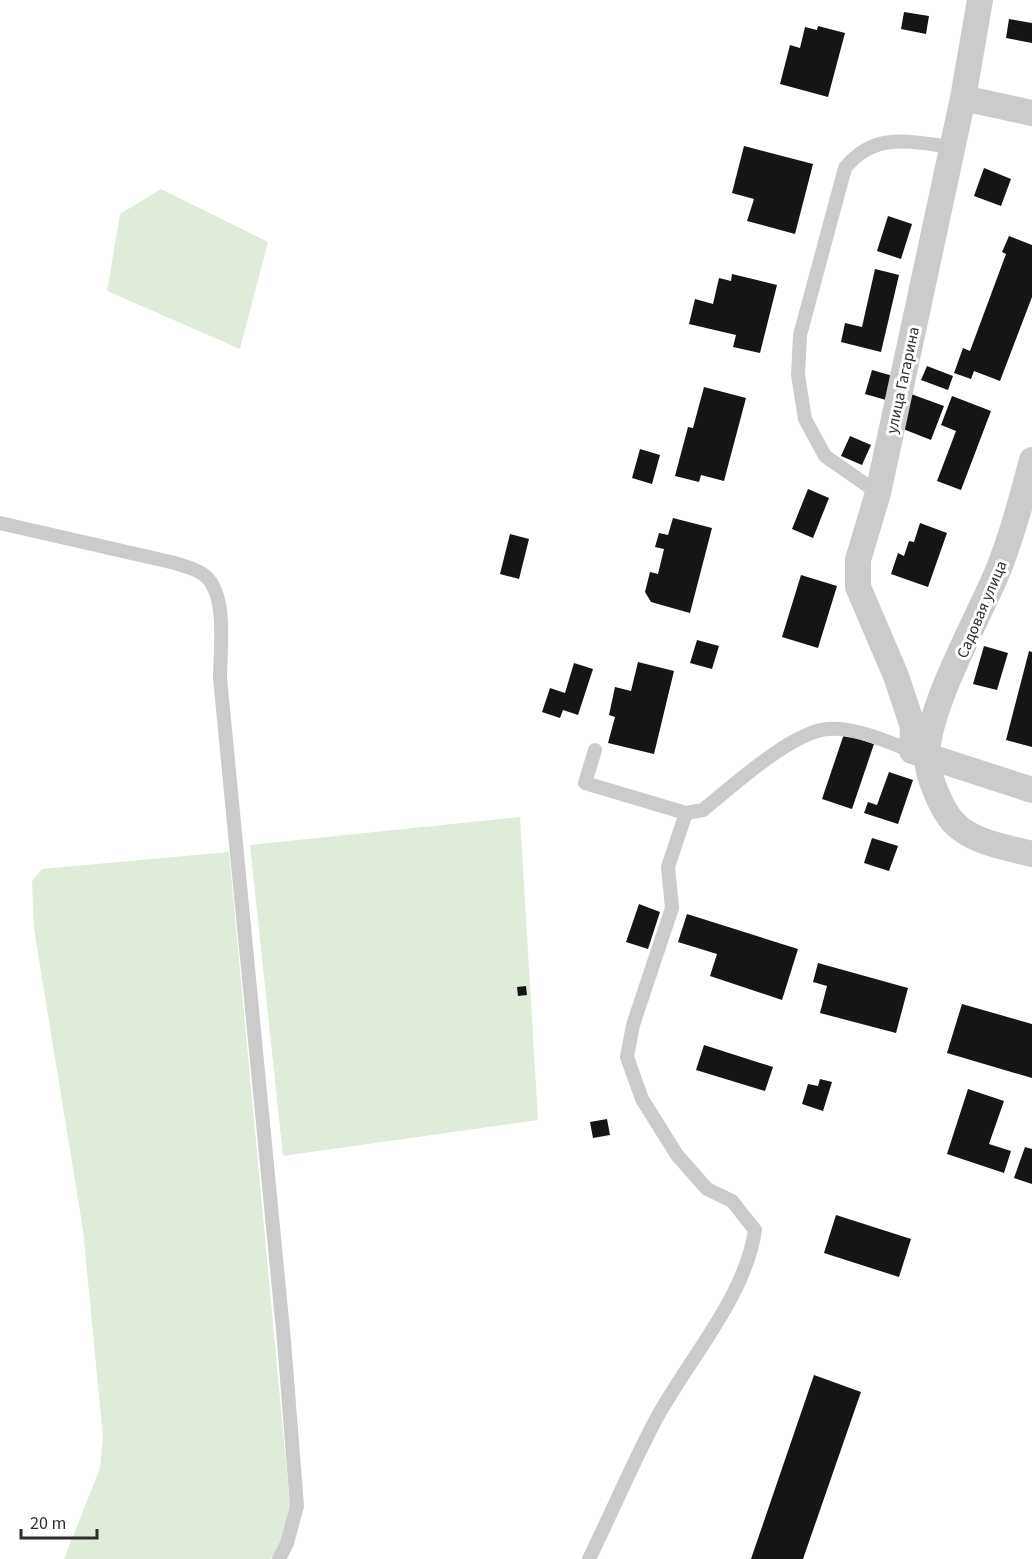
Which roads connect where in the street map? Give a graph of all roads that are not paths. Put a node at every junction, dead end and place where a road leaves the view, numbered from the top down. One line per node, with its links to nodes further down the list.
1 (980, 0): 2 (street, улица Гагарина)
2 (963, 98): 3 (street); 4 (street, улица Гагарина)
3 (1032, 112)
4 (952, 147): 6 (street, улица Гагарина); 6 (lane)
5 (1032, 460): 9 (street, Садовая улица)
6 (878, 493): 9 (street, улица Гагарина)
7 (0, 523): 13 (lane)
8 (595, 750): 11 (lane)
9 (919, 754): 10 (street); 11 (lane); 12 (street, улица Гагарина)
10 (1032, 790)
11 (686, 813): 14 (lane)
12 (1032, 854)
13 (279, 1559)
14 (589, 1559)

